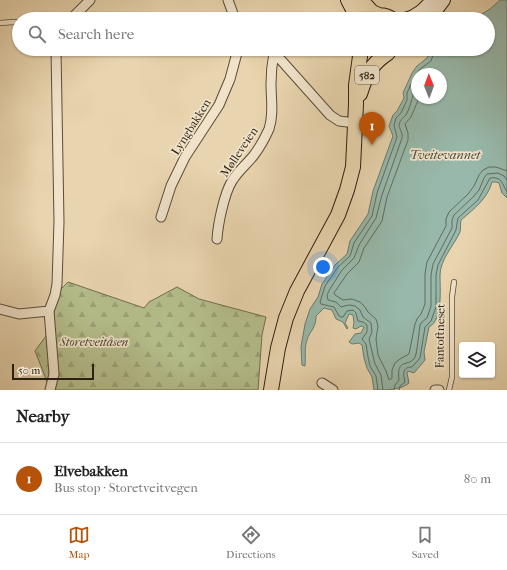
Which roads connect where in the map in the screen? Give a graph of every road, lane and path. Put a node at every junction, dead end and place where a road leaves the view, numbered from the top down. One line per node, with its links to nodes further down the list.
1 (90, 0): 7 (street)
2 (228, 0): 8 (street)
3 (348, 0): 9 (main road)
4 (361, 0): 10 (main road)
5 (432, 0): 11 (main road)
6 (444, 0): 12 (main road)
7 (78, 12)
8 (232, 12)
9 (354, 12)
10 (372, 12)
11 (420, 12)
12 (435, 12)
13 (12, 22): 14 (lane)
14 (0, 23)
15 (56, 56): 27 (street)
16 (236, 56): 23 (street, Lyngbakken)
17 (272, 56): 24 (street, Mølleveien)
18 (277, 56): 22 (street)
19 (360, 56): 21 (main road, 582)
20 (383, 56): 21 (main road, 582)
21 (356, 104): 30 (main road, 582)
22 (347, 122)
23 (161, 217)
24 (217, 239)
25 (454, 282): 34 (lane, Fantoftneset)
26 (0, 309): 27 (street)
27 (49, 311): 29 (street)
28 (322, 383): 31 (street)
29 (50, 390)
30 (271, 390)
31 (333, 390)
32 (435, 390): 33 (street)
33 (439, 390)
34 (450, 390)

